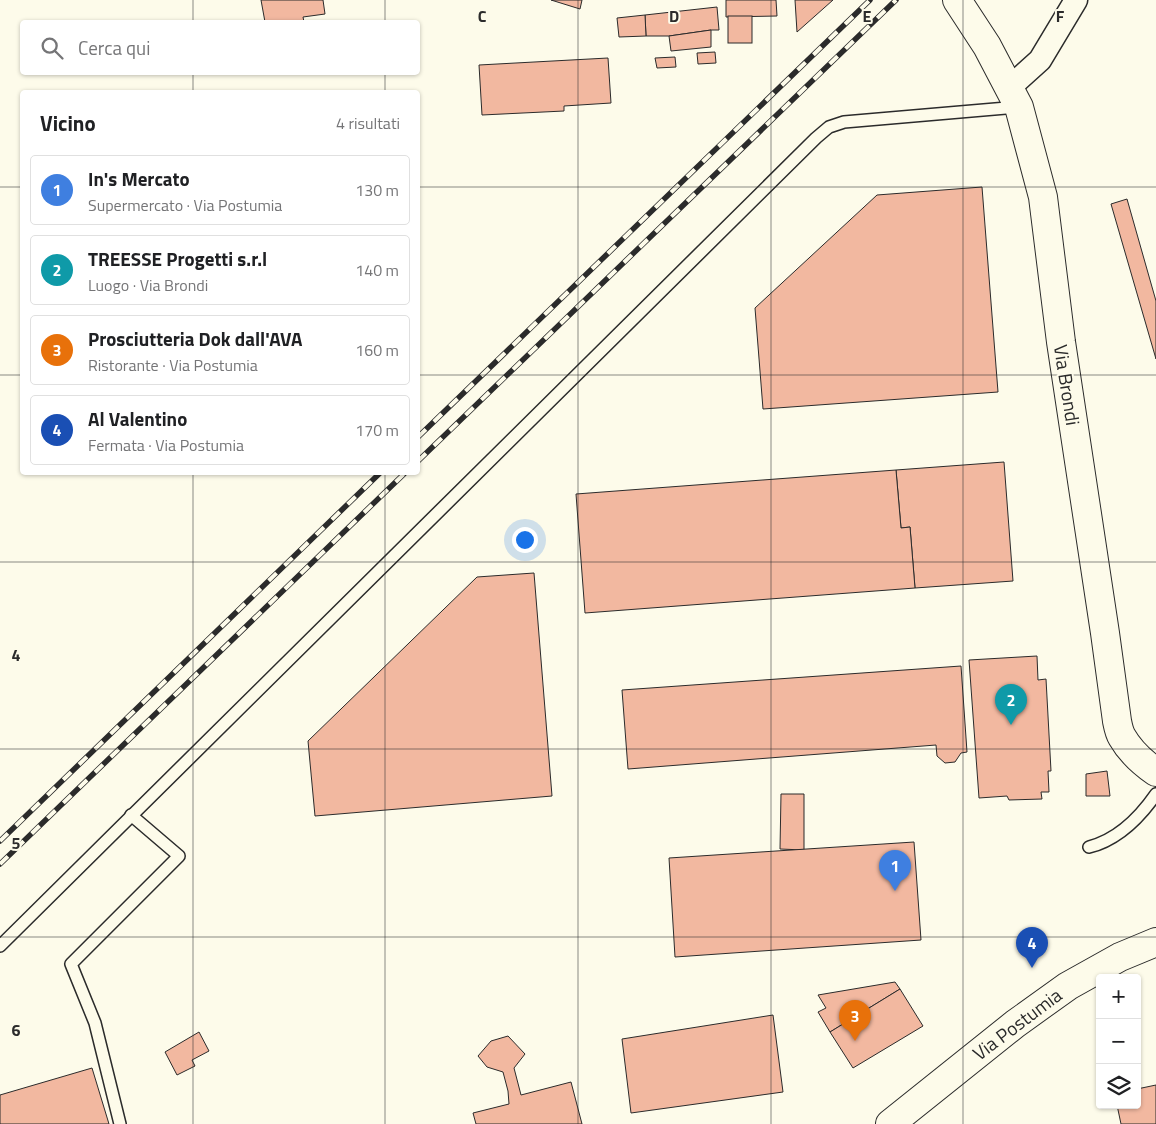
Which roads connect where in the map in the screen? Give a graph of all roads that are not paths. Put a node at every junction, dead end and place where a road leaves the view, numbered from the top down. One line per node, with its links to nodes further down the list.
1 (957, 0): 3 (street, Via Brondi)
2 (1076, 0): 3 (street)
3 (1014, 97): 4 (street, Via Brondi); 6 (lane)
4 (1156, 772)
5 (1156, 794): 7 (lane)
6 (132, 815): 9 (lane); 10 (lane)
7 (1090, 847)
8 (1156, 942): 11 (street, Via Postumia)
9 (0, 946)
10 (120, 1124)
11 (890, 1124)

